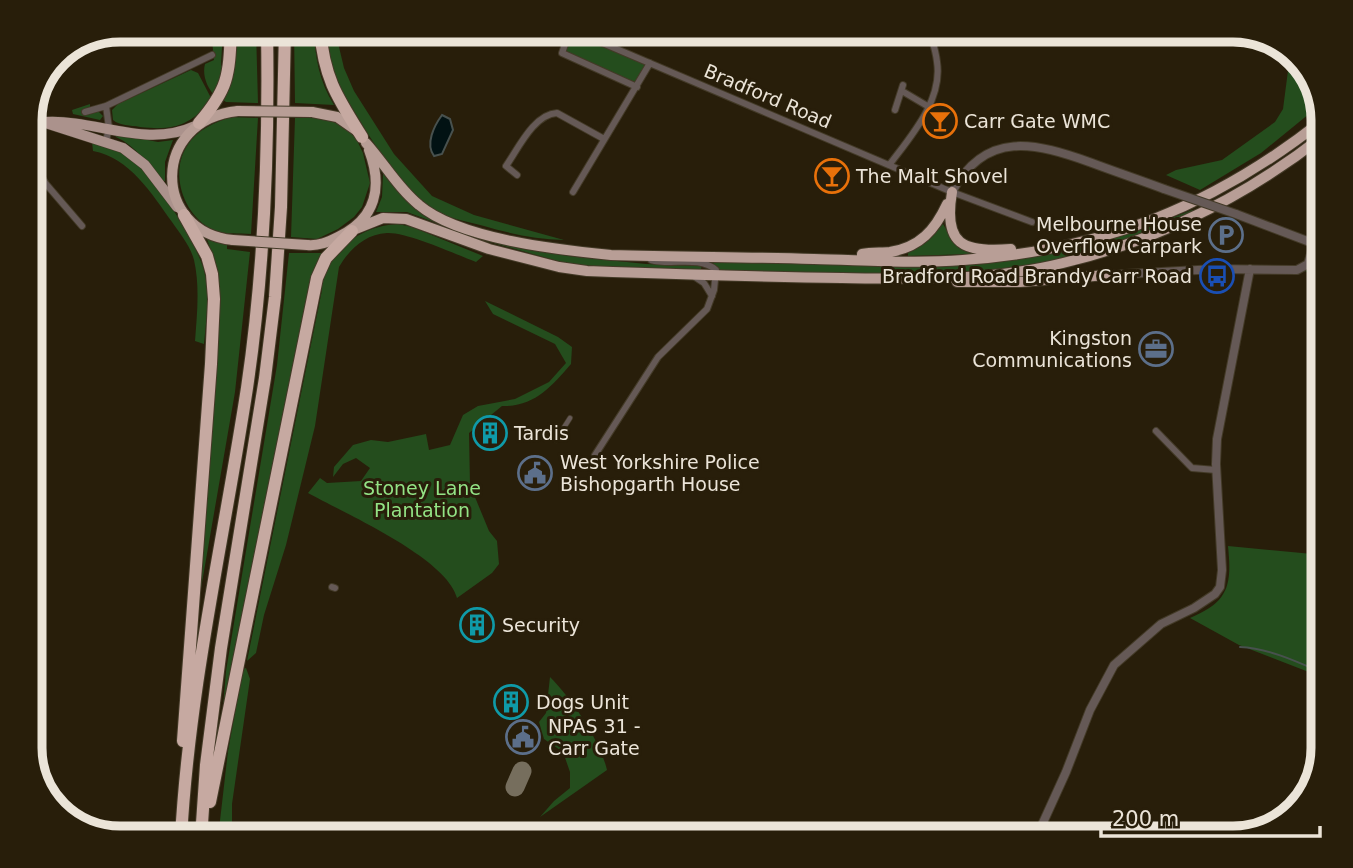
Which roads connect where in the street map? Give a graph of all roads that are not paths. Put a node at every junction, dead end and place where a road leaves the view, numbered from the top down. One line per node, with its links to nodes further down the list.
1 (230, 42): 19 (highway)
2 (267, 42): 51 (highway)
3 (285, 42): 53 (highway)
4 (321, 42): 23 (highway)
5 (566, 42): 12 (street)
6 (600, 42): 10 (street, Bradford Road)
7 (932, 42): 14 (street)
8 (212, 55): 9 (street)
9 (198, 62): 11 (street); 13 (street)
10 (650, 63): 12 (street); 26 (street, Bradford Road)
11 (202, 70)
12 (637, 87): 22 (street)
13 (106, 106): 16 (street); 20 (street)
14 (929, 107): 15 (street); 26 (street)
15 (895, 110)
16 (85, 112)
17 (42, 121): 18 (main road)
18 (45, 122): 20 (main road); 24 (main road)
19 (198, 124): 20 (main road); 23 (highway, bridge); 31 (highway)
20 (108, 128): 24 (street)
21 (1311, 128): 33 (highway)
22 (604, 139): 27 (street); 29 (street)
23 (364, 140): 35 (highway); 37 (highway)
24 (106, 141): 31 (main road)
25 (1311, 145): 44 (highway)
26 (890, 164): 30 (street, Bradford Road)
27 (517, 175)
28 (42, 178): 34 (street)
29 (573, 192)
30 (952, 192): 32 (street, Bradford Road); 33 (highway); 36 (street, bridge); 39 (highway)
31 (183, 214): 35 (highway, bridge); 51 (highway)
32 (1032, 222)
33 (1145, 224): 39 (highway)
34 (82, 226)
35 (353, 230): 41 (highway); 54 (highway)
36 (1311, 243)
37 (640, 256): 39 (highway); 43 (street)
38 (1311, 256): 40 (street)
39 (839, 259)
40 (1251, 269): 42 (street); 50 (street)
41 (690, 275): 43 (highway); 45 (street)
42 (1107, 275): 44 (highway)
43 (716, 276): 44 (highway); 45 (street)
44 (930, 279)
45 (712, 296): 49 (street)
46 (570, 418): 48 (street)
47 (1156, 431): 50 (street)
48 (556, 440)
49 (596, 455)
50 (1216, 470): 55 (street)
51 (183, 797): 52 (highway)
52 (182, 826)
53 (203, 826)
54 (204, 826)
55 (1041, 826)

